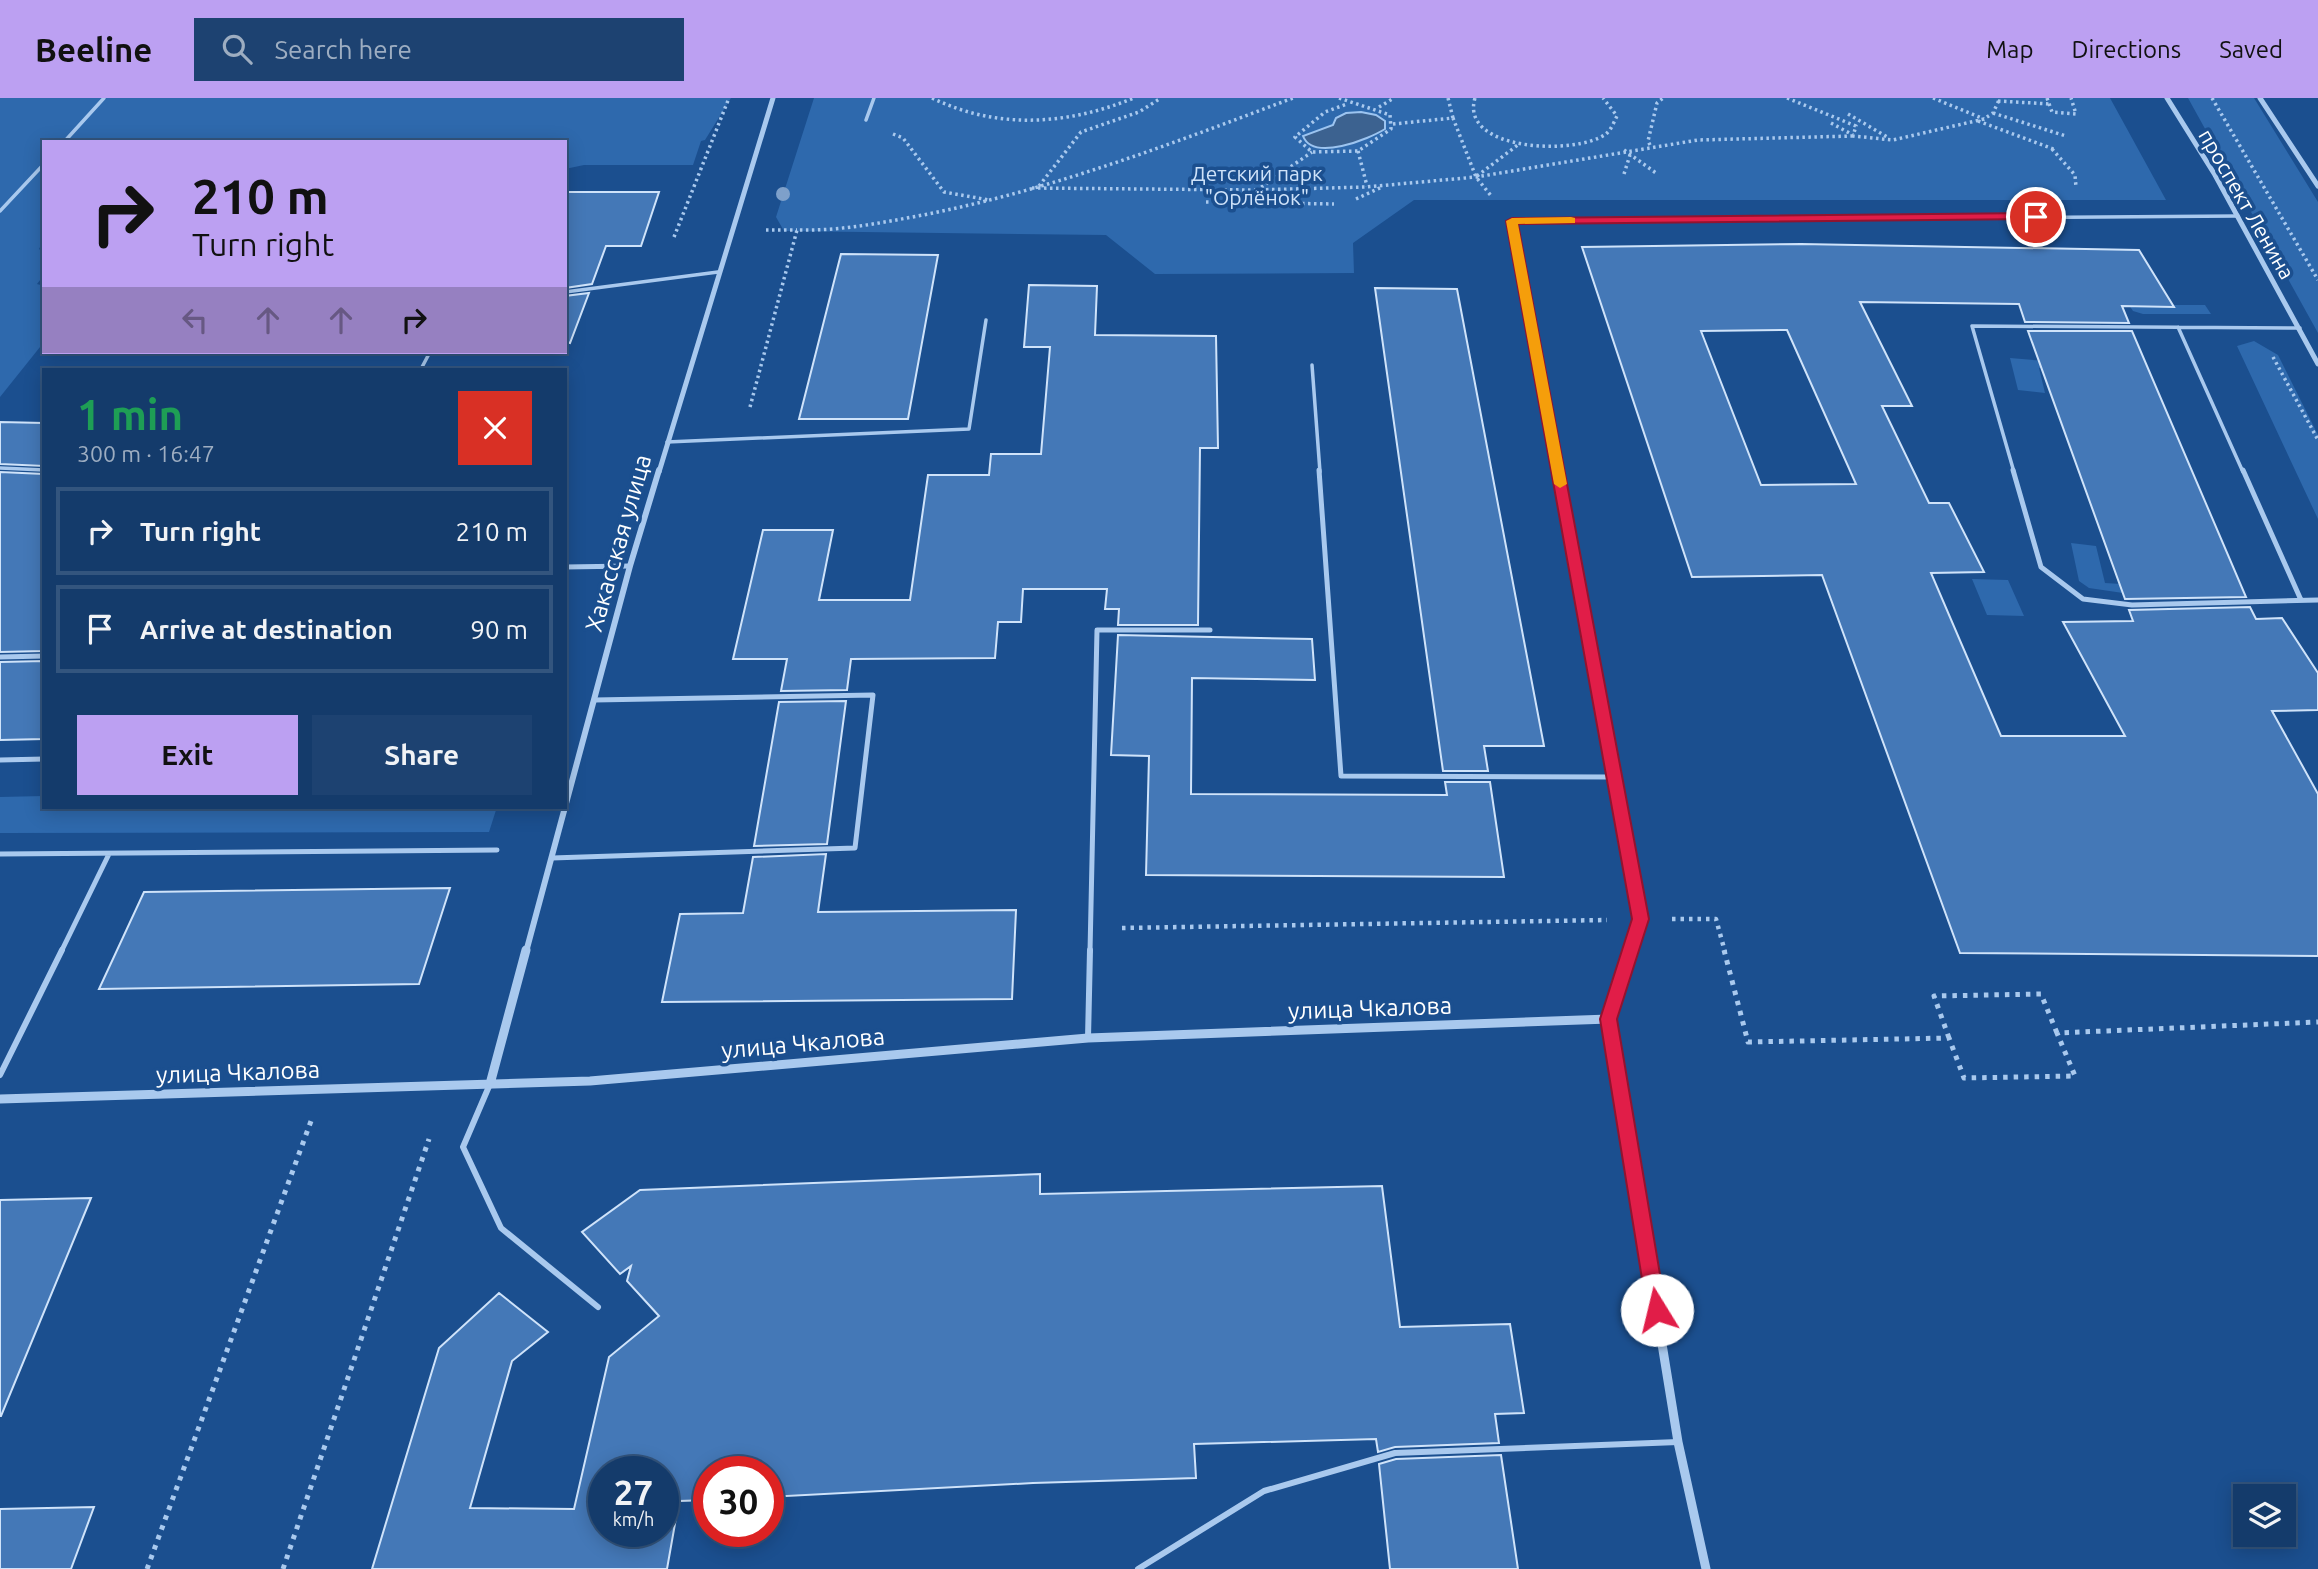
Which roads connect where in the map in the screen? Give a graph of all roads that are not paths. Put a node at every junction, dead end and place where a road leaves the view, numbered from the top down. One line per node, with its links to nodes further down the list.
1 (104, 98): 7 (lane)
2 (773, 98): 13 (street, Хакасская улица)
3 (874, 98): 6 (lane)
4 (2167, 98): 11 (street, проспект Ленина)
5 (2260, 98): 9 (street)
6 (866, 120)
7 (66, 140)
8 (42, 166): 10 (lane)
9 (2318, 186)
10 (0, 211)
11 (2238, 216): 12 (lane); 17 (street, проспект Ленина)
12 (1512, 221): 33 (street)
13 (718, 272): 14 (lane); 20 (street, Хакасская улица)
14 (567, 292)
15 (986, 320): 20 (lane)
16 (2178, 327): 17 (lane); 25 (lane); 25 (lane)
17 (2300, 328): 18 (street, проспект Ленина)
18 (2318, 364)
19 (1312, 365): 33 (lane)
20 (667, 442): 24 (street, Хакасская улица)
21 (0, 468): 22 (lane)
22 (42, 470)
23 (567, 566): 24 (lane)
24 (630, 566): 30 (street, Хакасская улица)
25 (2301, 600): 26 (lane)
26 (2318, 600)
27 (1210, 629): 41 (lane)
28 (42, 656): 29 (lane)
29 (0, 657)
30 (593, 700): 34 (street, Хакасская улица); 39 (lane)
31 (42, 759): 32 (lane)
32 (0, 760)
33 (1614, 778): 40 (street)
34 (567, 800)
35 (565, 809): 39 (street, Хакасская улица)
36 (497, 849): 38 (lane)
37 (0, 854): 38 (lane)
38 (109, 854): 42 (lane)
39 (552, 858): 43 (street, Хакасская улица)
40 (1609, 1019): 41 (street, улица Чкалова); 46 (street)
41 (1088, 1038): 43 (street, улица Чкалова)
42 (0, 1075)
43 (490, 1084): 44 (street, улица Чкалова); 45 (lane)
44 (0, 1099)
45 (598, 1307)
46 (1678, 1442): 47 (lane); 48 (street)
47 (1138, 1569)
48 (1706, 1569)

